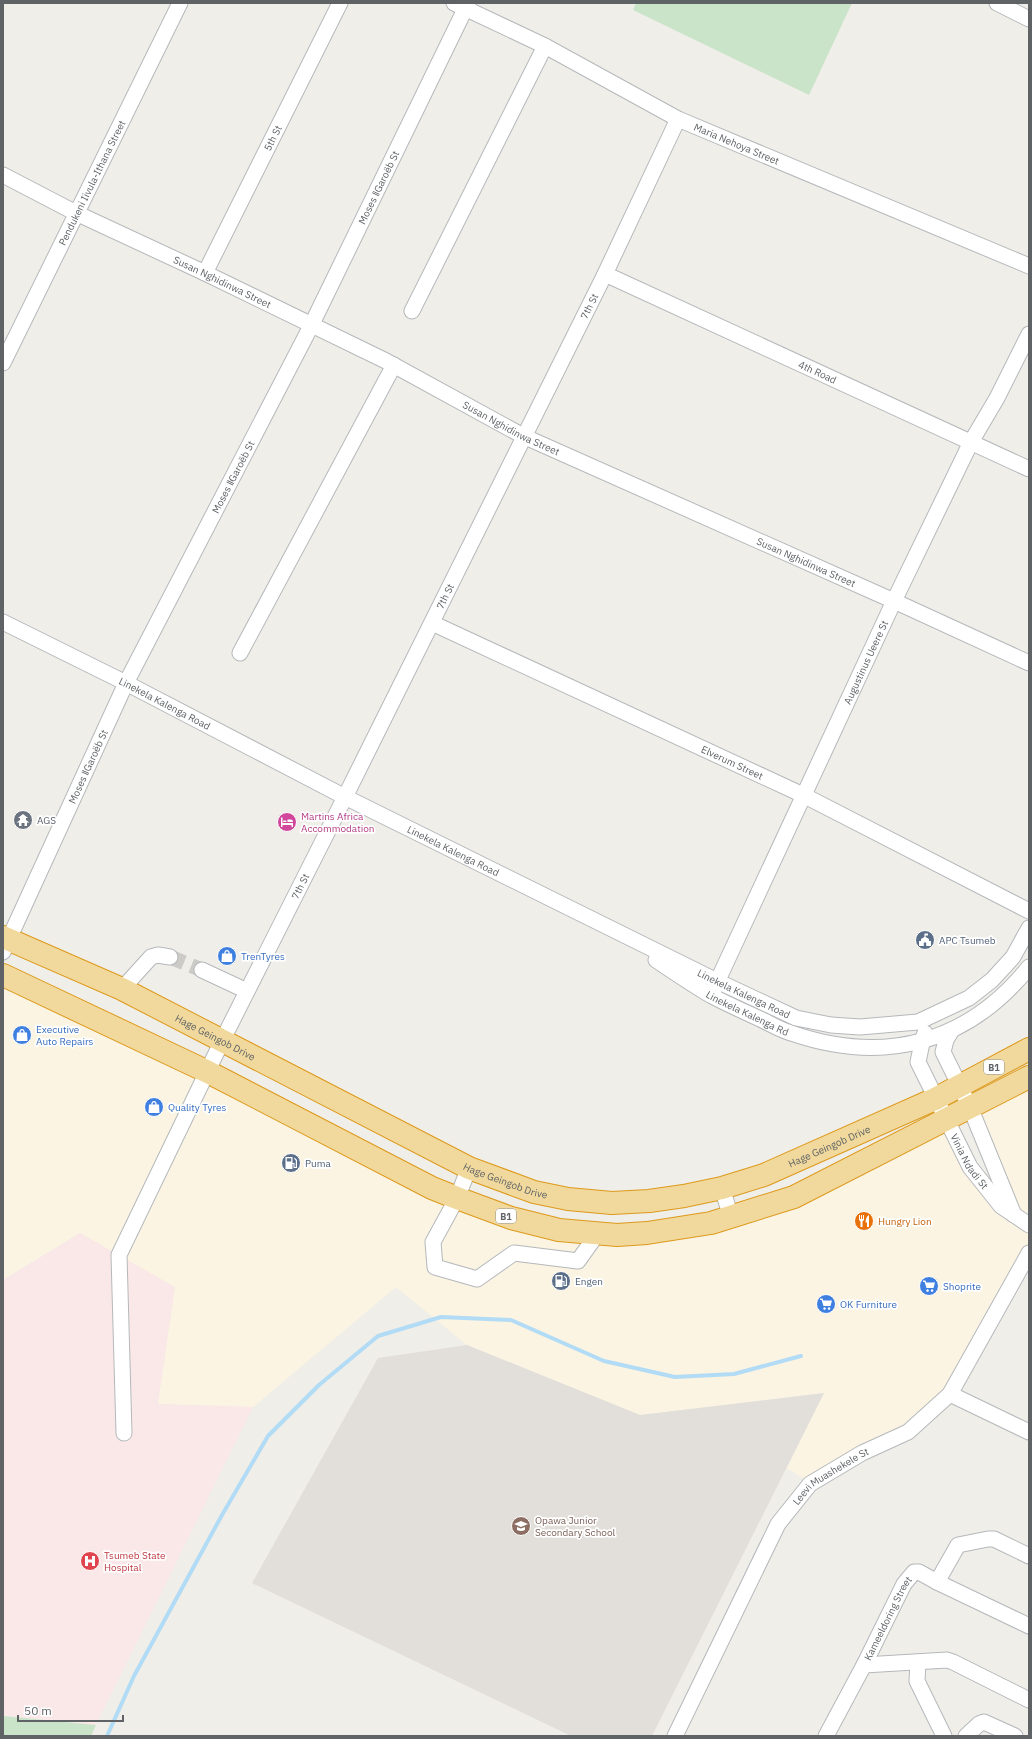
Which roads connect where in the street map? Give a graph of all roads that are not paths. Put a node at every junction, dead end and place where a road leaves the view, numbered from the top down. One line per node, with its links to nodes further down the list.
1 (180, 3): 9 (street, Pendukeni Iivula-Ithana Street)
2 (340, 3): 11 (street, 5th St)
3 (997, 3): 5 (street)
4 (462, 5): 6 (street, Maria Nehoya Street); 14 (street, Moses ǁGaroëb St)
5 (1029, 19)
6 (545, 46): 7 (street, Maria Nehoya Street); 13 (street)
7 (678, 120): 10 (street, Maria Nehoya Street); 12 (street, 7th St)
8 (3, 175): 9 (street, Susan Nghidinwa Street)
9 (76, 213): 11 (street, Susan Nghidinwa Street); 16 (street, Pendukeni Iivula-Ithana Street)
10 (1029, 266)
11 (205, 273): 14 (street, Susan Nghidinwa Street)
12 (605, 274): 18 (street, 7th St); 19 (street, 4th Road)
13 (412, 311)
14 (311, 326): 17 (street, Susan Nghidinwa Street); 26 (street, Moses ǁGaroëb St)
15 (1029, 334): 19 (street, Augustinus Ueere St)
16 (3, 363)
17 (394, 365): 18 (street, Susan Nghidinwa Street); 24 (street)
18 (524, 436): 21 (street, Susan Nghidinwa Street); 23 (street, 7th St)
19 (971, 442): 20 (street, 4th Road); 21 (street, Augustinus Ueere St)
20 (1029, 469)
21 (894, 601): 25 (street, Susan Nghidinwa Street); 27 (street, Augustinus Ueere St)
22 (3, 622): 26 (street, Linekela Kalenga Road)
23 (432, 623): 27 (street, Elverum Street); 28 (street, 7th St)
24 (240, 653)
25 (1029, 663)
26 (126, 683): 28 (street, Linekela Kalenga Road); 32 (street, Moses ǁGaroëb St)
27 (803, 795): 29 (street, Elverum Street); 37 (street, Augustinus Ueere St)
28 (345, 797): 30 (street, Linekela Kalenga Road); 39 (street, 7th St)
29 (1029, 911)
30 (593, 919): 37 (street, Linekela Kalenga Road); 40 (street, Linekela Kalenga Rd)
31 (1029, 928): 42 (street)
32 (5, 943): 38 (highway, Hage Geingob Drive / B1)
33 (170, 957): 38 (street)
34 (1029, 967): 41 (street)
35 (202, 970): 39 (street)
36 (3, 975): 48 (highway, B1)
37 (717, 981): 40 (street, Augustinus Ueere St); 42 (street, Linekela Kalenga Road)
38 (122, 989): 43 (highway, Hage Geingob Drive / B1)
39 (248, 991): 43 (street, 7th St)
40 (711, 995): 44 (street, Linekela Kalenga Rd)
41 (952, 1030): 42 (street); 46 (street)
42 (925, 1033): 44 (street, Linekela Kalenga Rd); 46 (street, Vinia Ndadi St); 47 (street)
43 (222, 1041): 48 (street, 7th St); 54 (highway, Hage Geingob Drive / B1)
44 (890, 1048): 47 (street)
45 (1029, 1049): 50 (highway, Hage Geingob Drive / B1)
46 (943, 1052): 50 (street, Vinia Ndadi St)
47 (918, 1062): 51 (street, Vinia Ndadi St)
48 (208, 1072): 56 (highway, B1); 64 (street, 7th St)
49 (1029, 1077): 52 (highway, B1)
50 (960, 1086): 51 (highway, Hage Geingob Drive / B1); 52 (street, Vinia Ndadi St)
51 (935, 1099): 53 (street, Vinia Ndadi St); 55 (highway, Hage Geingob Drive / B1)
52 (970, 1108): 53 (highway, B1); 57 (street, Vinia Ndadi St)
53 (946, 1120): 57 (street, Vinia Ndadi St); 58 (highway, B1)
54 (469, 1168): 55 (highway, Hage Geingob Drive / B1); 56 (street)
55 (722, 1188): 58 (street)
56 (456, 1198): 60 (highway, B1); 60 (street)
57 (1014, 1216): 59 (street, Vinia Ndadi St)
58 (731, 1217): 60 (highway, B1)
59 (1029, 1226)
60 (598, 1233)
61 (1029, 1253): 62 (street, Leevi Muashekele St)
62 (950, 1394): 63 (street); 71 (street, Leevi Muashekele St)
63 (1029, 1432)
64 (124, 1433)
65 (1029, 1556): 66 (street)
66 (937, 1582): 67 (street, Kameeldoring Street); 69 (street, Kameeldoring Street)
67 (1029, 1626)
68 (918, 1662): 69 (street); 70 (street); 73 (street)
69 (864, 1665): 72 (street, Kameeldoring Street)
70 (1029, 1700)
71 (675, 1736)
72 (826, 1736)
73 (944, 1736)
74 (966, 1736): 75 (street)
75 (1015, 1736)

